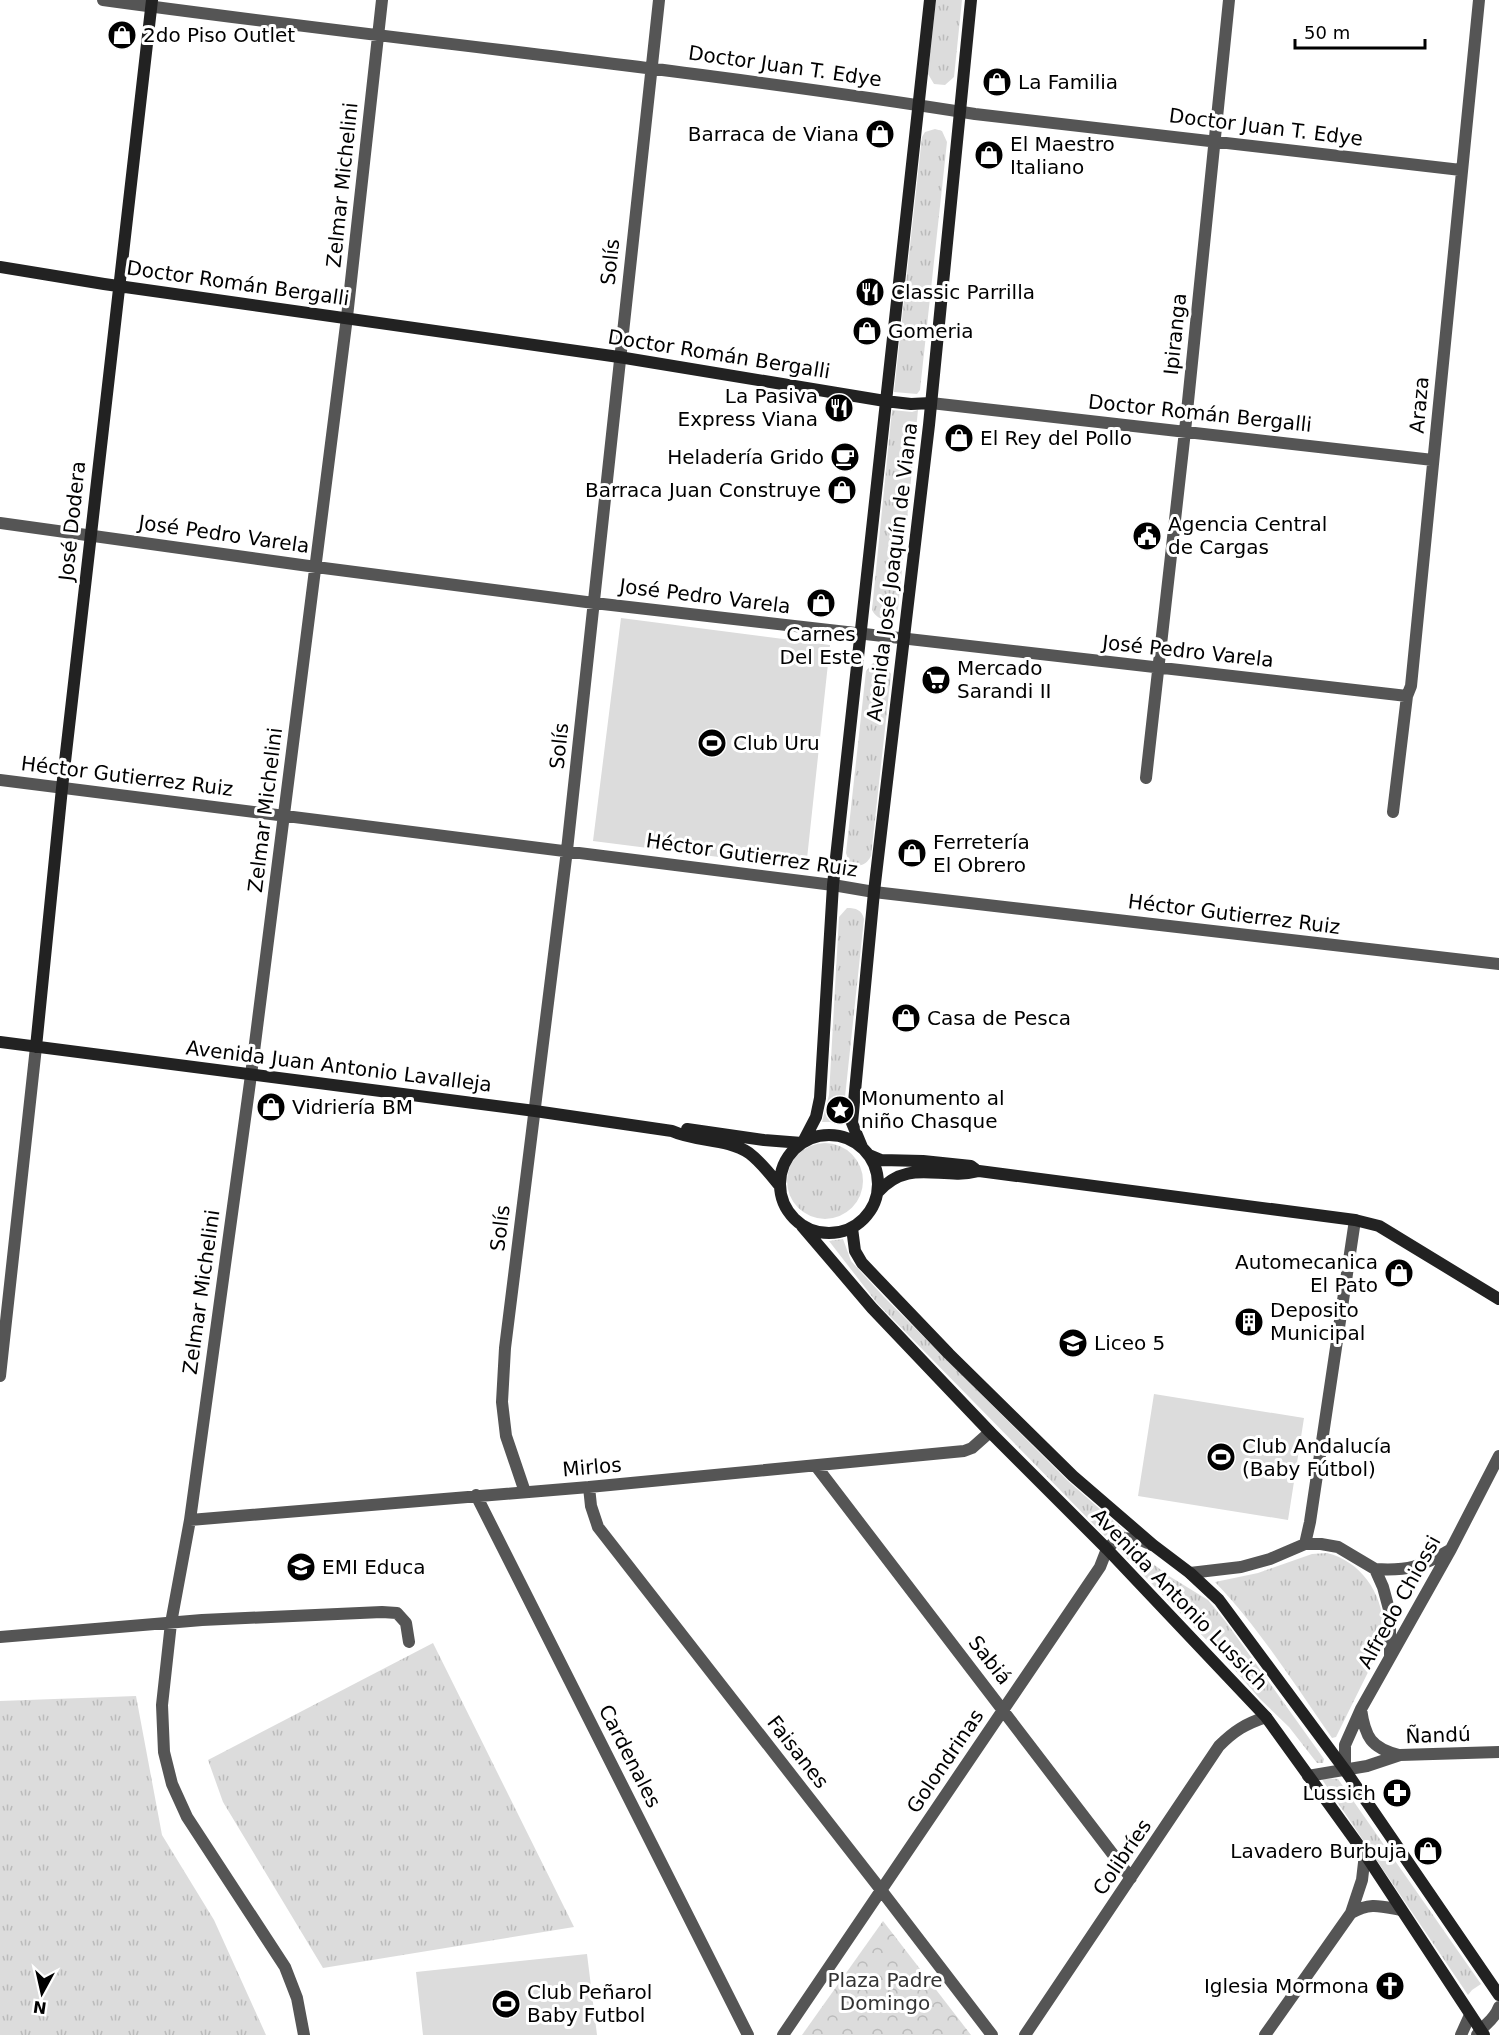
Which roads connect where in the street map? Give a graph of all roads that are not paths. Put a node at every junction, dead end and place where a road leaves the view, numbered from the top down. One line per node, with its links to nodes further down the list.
1 (103, 0): 8 (street, Doctor Juan T. Edye)
2 (382, 0): 9 (street, Zelmar Michelini)
3 (659, 0): 10 (street, Solís)
4 (930, 0): 11 (main road, Avenida José Joaquín de Viana)
5 (971, 0): 12 (main road, Avenida José Joaquín de Viana)
6 (1229, 0): 13 (street, Ipiranga)
7 (1479, 0): 14 (street, Araza)
8 (151, 3): 9 (street, Doctor Juan T. Edye); 16 (main road, José Dodera)
9 (378, 34): 10 (street, Doctor Juan T. Edye); 17 (street, Zelmar Michelini)
10 (652, 68): 11 (street, Doctor Juan T. Edye); 18 (street, Solís)
11 (919, 105): 12 (street, Doctor Juan T. Edye); 19 (main road, Avenida José Joaquín de Viana)
12 (959, 111): 13 (street, Doctor Juan T. Edye); 20 (main road, Avenida José Joaquín de Viana)
13 (1215, 141): 14 (street, Doctor Juan T. Edye); 21 (street, Ipiranga)
14 (1461, 170): 22 (street, Araza)
15 (0, 267): 16 (main road, Doctor Román Bergalli)
16 (118, 286): 17 (main road, Doctor Román Bergalli); 24 (main road, José Dodera)
17 (347, 317): 18 (main road, Doctor Román Bergalli); 25 (street, Zelmar Michelini)
18 (619, 357): 19 (main road, Doctor Román Bergalli); 26 (street, Solís)
19 (885, 401): 20 (main road, Doctor Román Bergalli); 27 (main road, Avenida José Joaquín de Viana)
20 (931, 403): 21 (street, Doctor Román Bergalli); 28 (main road, Avenida José Joaquín de Viana)
21 (1185, 430): 22 (street, Doctor Román Bergalli); 29 (street, Ipiranga)
22 (1433, 460): 30 (street, Araza)
23 (0, 523): 24 (street, José Pedro Varela)
24 (90, 535): 25 (street, José Pedro Varela); 33 (main road, José Dodera)
25 (316, 567): 26 (street, José Pedro Varela); 35 (street, Zelmar Michelini)
26 (594, 603): 27 (street, José Pedro Varela); 36 (street, Solís)
27 (861, 634): 28 (street, José Pedro Varela); 37 (main road, Avenida José Joaquín de Viana)
28 (904, 639): 29 (street, José Pedro Varela); 38 (main road, Avenida José Joaquín de Viana)
29 (1159, 668): 30 (street, José Pedro Varela); 31 (street, Ipiranga)
30 (1407, 696): 34 (street, Araza)
31 (1146, 778)
32 (0, 780): 33 (street, Héctor Gutierrez Ruiz)
33 (62, 788): 35 (street, Héctor Gutierrez Ruiz); 41 (main road, José Dodera)
34 (1393, 812)
35 (284, 816): 36 (street, Héctor Gutierrez Ruiz); 42 (street, Zelmar Michelini)
36 (567, 850): 37 (street, Héctor Gutierrez Ruiz); 43 (street, Solís)
37 (833, 885): 38 (street, Héctor Gutierrez Ruiz); 45 (main road, Avenida José Joaquín de Viana)
38 (874, 892): 39 (street, Héctor Gutierrez Ruiz); 46 (main road, Avenida José Joaquín de Viana)
39 (1499, 964)
40 (0, 1042): 41 (main road, Avenida Juan Antonio Lavalleja)
41 (36, 1047): 42 (main road, Avenida Juan Antonio Lavalleja); 54 (street)
42 (251, 1075): 43 (main road, Avenida Juan Antonio Lavalleja); 61 (street, Zelmar Michelini)
43 (535, 1111): 44 (main road, Avenida Juan Antonio Lavalleja); 59 (street, Solís)
44 (672, 1131): 45 (main road, Avenida Juan Antonio Lavalleja); 48 (main road, Avenida Juan Antonio Lavalleja)
45 (802, 1142): 46 (main road); 48 (main road)
46 (865, 1151): 47 (main road); 49 (main road)
47 (979, 1171): 49 (main road); 50 (main road)
48 (779, 1185): 51 (main road)
49 (878, 1192): 52 (main road)
50 (1355, 1220): 53 (main road); 62 (street)
51 (802, 1226): 52 (main road); 55 (main road, Avenida Antonio Lussich)
52 (852, 1228): 63 (main road, Avenida Antonio Lussich)
53 (1499, 1299)
54 (0, 1376)
55 (990, 1432): 57 (street, Mirlos); 64 (main road, Avenida Antonio Lussich)
56 (1499, 1456): 65 (street, Alfredo Chiossi)
57 (816, 1466): 58 (street, Mirlos); 72 (street, Sabiá)
58 (589, 1487): 59 (street, Mirlos); 81 (street, Faisanes)
59 (525, 1492): 60 (street, Mirlos)
60 (476, 1495): 61 (street, Mirlos); 89 (street, Cardenales)
61 (190, 1520): 68 (street, Zelmar Michelini)
62 (1305, 1544): 66 (street); 67 (street)
63 (1153, 1545): 64 (street); 67 (main road, Avenida Antonio Lussich)
64 (1107, 1549): 72 (street, Golondrinas); 74 (main road, Avenida Antonio Lussich)
65 (1451, 1549): 66 (street); 71 (street, Alfredo Chiossi)
66 (1375, 1569): 71 (street)
67 (1190, 1573): 77 (main road, Avenida Antonio Lussich)
68 (171, 1623): 69 (street); 70 (street); 88 (street, Zelmar Michelini)
69 (0, 1637)
70 (409, 1642)
71 (1390, 1660): 73 (street, Alfredo Chiossi)
72 (1004, 1709): 80 (street, Sabiá); 81 (street, Golondrinas)
73 (1361, 1709): 76 (street); 77 (street, Alfredo Chiossi)
74 (1266, 1717): 78 (main road, Avenida Antonio Lussich); 80 (street, Colibríes)
75 (1499, 1752): 76 (street, Ñandú)
76 (1400, 1755): 77 (street, Ñandú)
77 (1345, 1770): 78 (street, Ñandú); 84 (main road, Avenida Antonio Lussich)
78 (1308, 1776): 79 (main road, Avenida Antonio Lussich)
79 (1365, 1854): 82 (main road, Avenida Antonio Lussich); 83 (street)
80 (1131, 1878): 92 (street, Colibríes)
81 (881, 1890): 90 (street, Golondrinas); 91 (street, Faisanes)
82 (1401, 1910): 83 (street); 86 (main road, Avenida Antonio Lussich)
83 (1351, 1913): 93 (street)
84 (1499, 1995)
85 (1499, 2007): 87 (street)
86 (1470, 2015): 87 (main road, Avenida Antonio Lussich); 94 (street)
87 (1480, 2033)
88 (304, 2035)
89 (748, 2035)
90 (783, 2035)
91 (992, 2035)
92 (1025, 2035)
93 (1266, 2035)
94 (1461, 2035)

